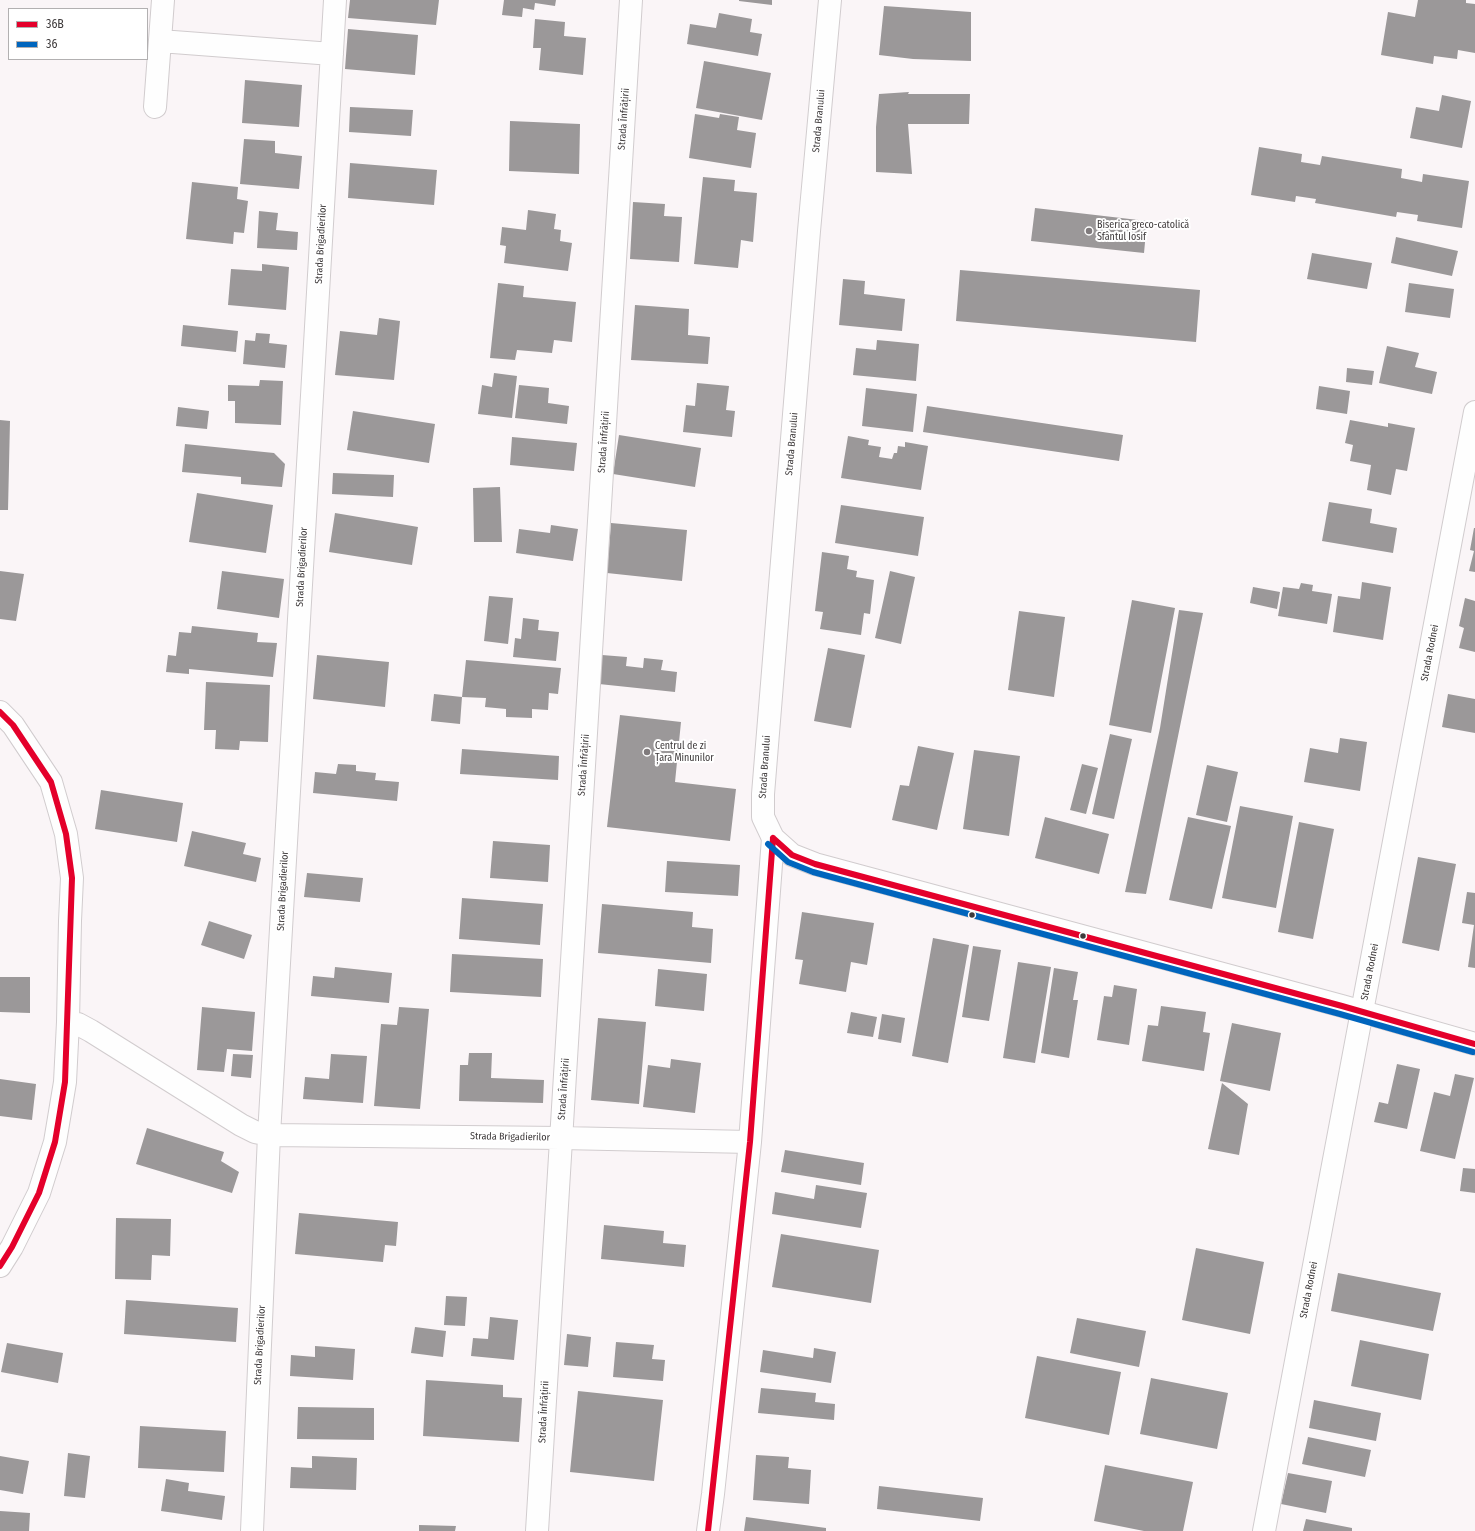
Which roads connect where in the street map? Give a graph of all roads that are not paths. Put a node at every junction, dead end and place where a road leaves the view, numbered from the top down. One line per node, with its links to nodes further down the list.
1 (163, 0): 5 (street)
2 (335, 0): 6 (street, Strada Brigadierilor)
3 (631, 0): 15 (street, Strada Înfrățirii)
4 (830, 0): 10 (street, Strada Branului)
5 (160, 41): 6 (street); 7 (street)
6 (332, 54): 14 (street, Strada Brigadierilor)
7 (155, 107)
8 (1475, 412): 11 (street, Strada Rodnei)
9 (0, 712): 12 (street)
10 (773, 838): 11 (street); 16 (street, Strada Branului)
11 (1362, 1011): 13 (street); 21 (street, Strada Rodnei)
12 (68, 1022): 14 (street, Strada Brigadierilor); 17 (street)
13 (1475, 1044)
14 (269, 1135): 15 (street, Strada Brigadierilor); 18 (street, Strada Brigadierilor)
15 (561, 1138): 16 (street, Strada Brigadierilor); 19 (street, Strada Înfrățirii)
16 (750, 1142): 20 (street, Strada Branului)
17 (0, 1266)
18 (252, 1531)
19 (537, 1531)
20 (708, 1531)
21 (1264, 1531)

